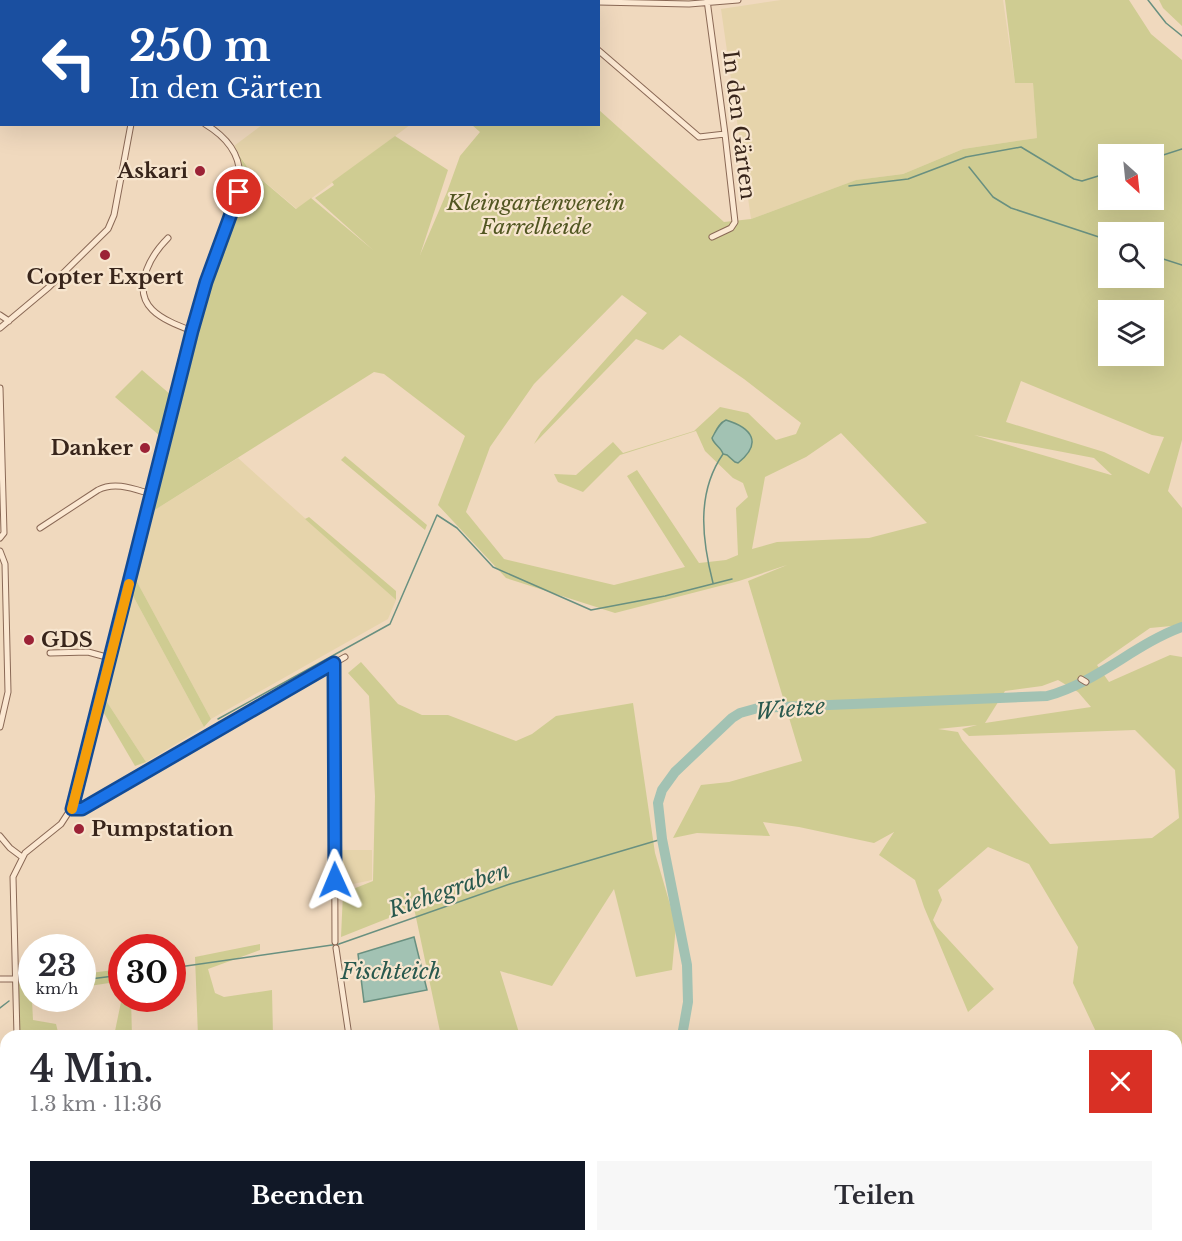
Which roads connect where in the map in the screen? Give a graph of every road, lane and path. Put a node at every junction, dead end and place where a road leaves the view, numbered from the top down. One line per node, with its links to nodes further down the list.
1 (738, 0): 3 (street)
2 (600, 2): 3 (street)
3 (707, 2): 7 (street, In den Gärten)
4 (600, 52): 7 (street)
5 (131, 126): 11 (street)
6 (208, 126): 13 (street)
7 (725, 134): 8 (street, In den Gärten)
8 (712, 237)
9 (168, 238): 13 (street)
10 (0, 315): 11 (street)
11 (9, 321): 12 (street)
12 (0, 328)
13 (192, 331): 15 (street)
14 (0, 388): 17 (street)
15 (152, 494): 16 (street); 21 (street)
16 (39, 528)
17 (0, 538)
18 (0, 551): 23 (street)
19 (50, 653): 21 (street)
20 (345, 657): 22 (street)
21 (110, 658): 24 (street)
22 (334, 663): 24 (street); 30 (street)
23 (0, 727)
24 (72, 809): 26 (street)
25 (0, 836): 26 (street)
26 (22, 857): 28 (street)
27 (0, 979): 28 (street)
28 (14, 979): 29 (street)
29 (17, 1030)
30 (349, 1030)

